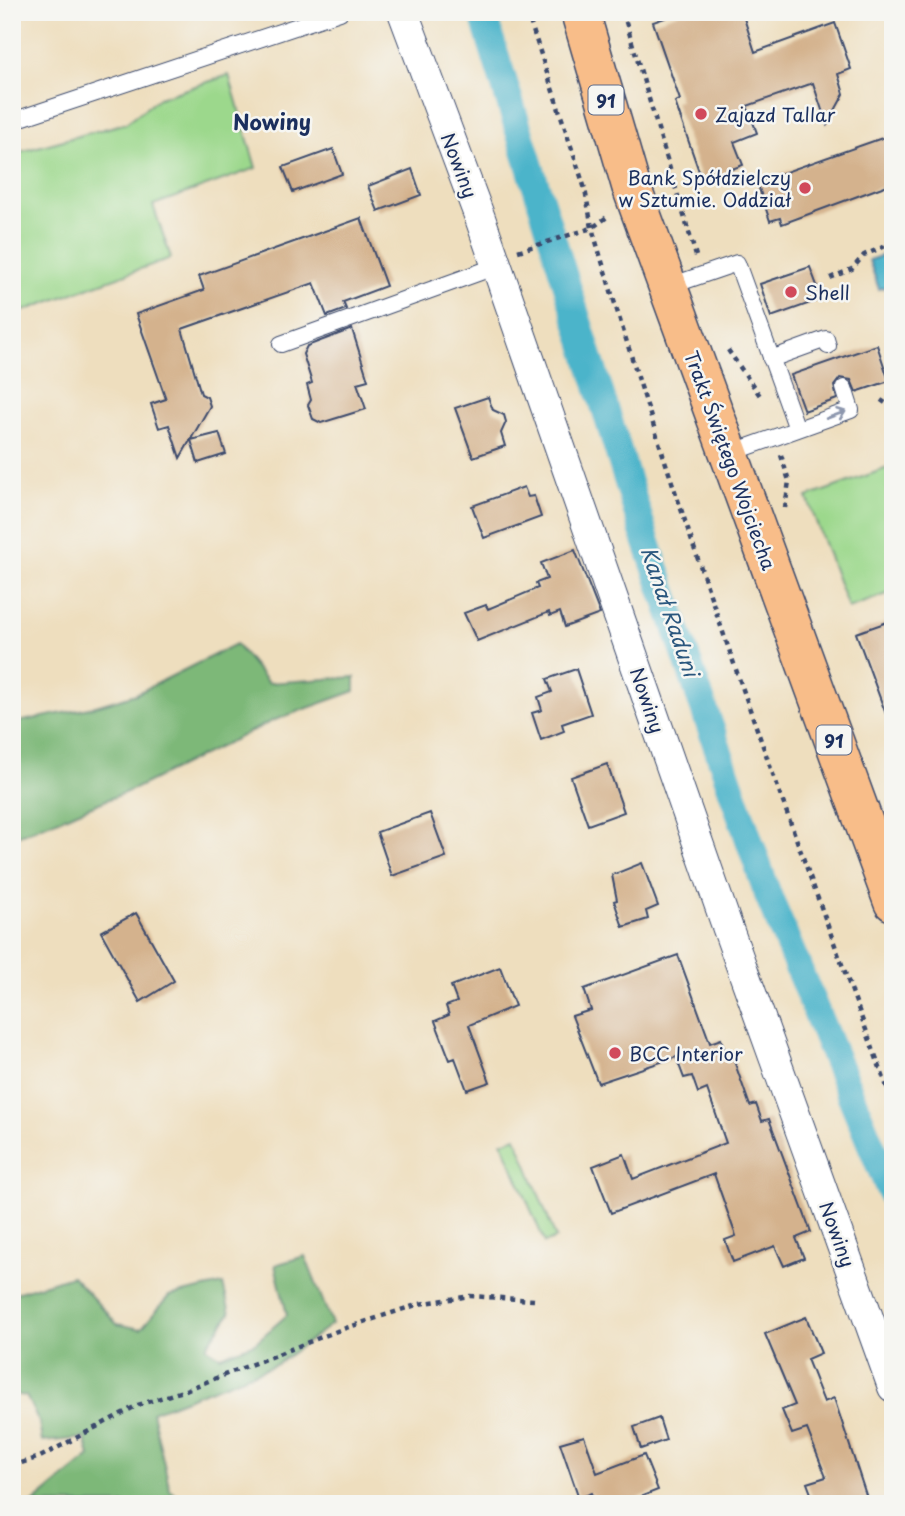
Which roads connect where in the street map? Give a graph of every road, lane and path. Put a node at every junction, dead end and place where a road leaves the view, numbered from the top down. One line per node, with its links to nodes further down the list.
1 (340, 12): 5 (lane)
2 (403, 12): 10 (street, Nowiny)
3 (527, 12): 7 (path)
4 (585, 13): 12 (main road, Trakt Świętego Wojciecha / 91)
5 (12, 121)
6 (611, 214): 7 (path)
7 (592, 228): 9 (path); 22 (path)
8 (893, 243): 11 (path)
9 (524, 248)
10 (496, 267): 13 (lane); 24 (street, Nowiny)
11 (830, 278)
12 (667, 287): 15 (lane); 20 (main road, Trakt Świętego Wojciecha / 91)
13 (281, 344)
14 (828, 346): 15 (lane)
15 (771, 359): 19 (lane)
16 (844, 388): 19 (lane, one-way to 16)
17 (881, 400): 18 (path)
18 (893, 408)
19 (798, 429): 20 (lane)
20 (728, 454): 21 (main road, Trakt Świętego Wojciecha / 91)
21 (893, 902)
22 (893, 1103)
23 (534, 1300): 25 (path)
24 (893, 1387)
25 (12, 1466)

